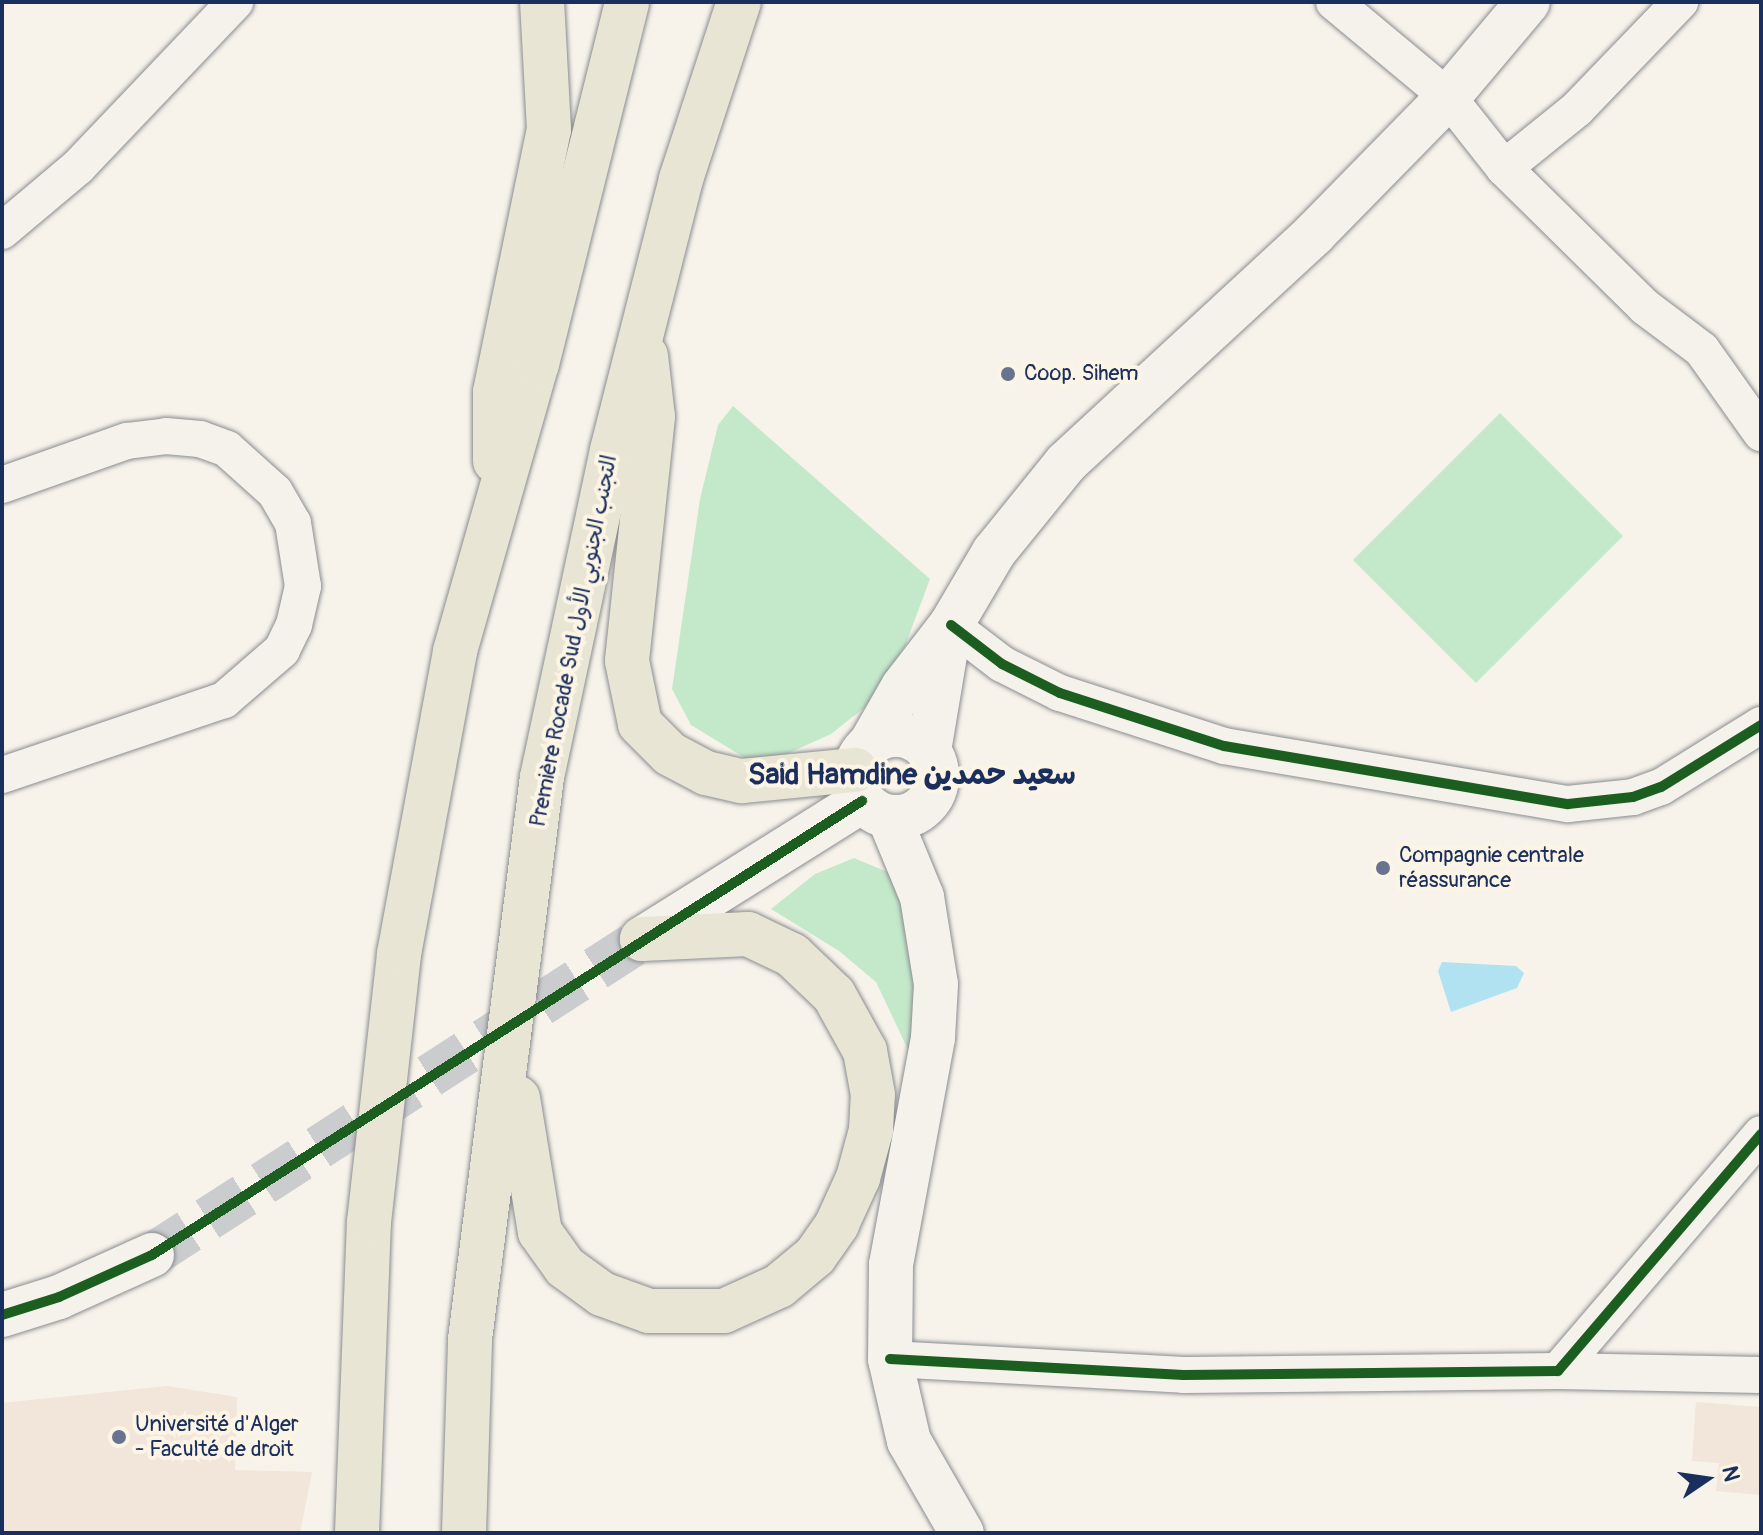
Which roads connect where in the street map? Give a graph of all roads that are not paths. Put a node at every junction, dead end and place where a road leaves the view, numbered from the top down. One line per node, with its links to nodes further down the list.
1 (235, 2): 10 (street)
2 (542, 2): 14 (highway)
3 (627, 2): 14 (highway)
4 (739, 2): 11 (highway, Première Rocade Sud التجنب الجنوبي الأول)
5 (1334, 2): 8 (street)
6 (1528, 2): 8 (main road)
7 (1680, 2): 9 (street)
8 (1448, 97): 9 (street); 15 (main road)
9 (1504, 168): 12 (street)
10 (2, 231)
11 (641, 336): 19 (highway); 23 (highway, Première Rocade Sud التجنب الجنوبي الأول)
12 (1761, 433)
13 (2, 485): 18 (street)
14 (499, 496): 30 (highway)
15 (951, 625): 16 (street); 17 (main road); 19 (main road)
16 (1761, 725)
17 (929, 751): 19 (main road); 20 (main road)
18 (2, 775)
19 (870, 783): 20 (main road); 21 (main road); 22 (main road)
20 (933, 795): 21 (main road)
21 (922, 897): 27 (main road)
22 (642, 939): 23 (highway)
23 (508, 1043): 31 (highway, Première Rocade Sud التجنب الجنوبي الأول)
24 (1761, 1134): 28 (street)
25 (152, 1255): 26 (main road)
26 (2, 1315)
27 (890, 1359): 28 (street); 32 (main road)
28 (1558, 1371): 29 (street)
29 (1761, 1375)
30 (357, 1533)
31 (464, 1533)
32 (962, 1533)

